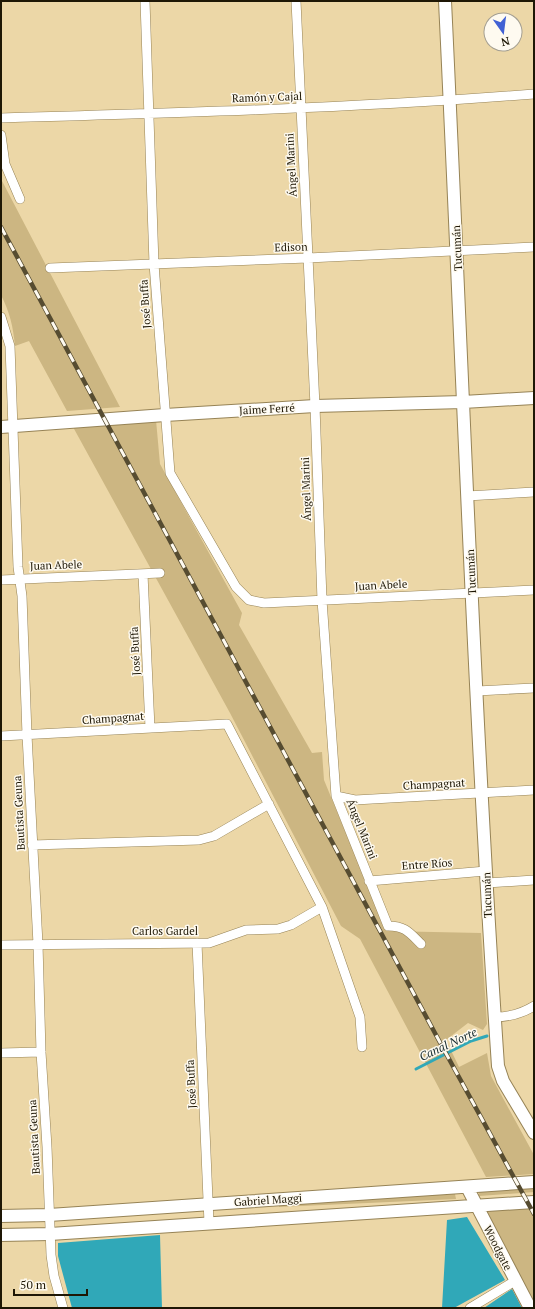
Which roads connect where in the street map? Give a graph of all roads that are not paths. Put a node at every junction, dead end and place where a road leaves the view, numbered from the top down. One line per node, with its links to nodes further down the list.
1 (145, 1): 7 (street, José Buffa)
2 (296, 1): 6 (street, Ángel Marini)
3 (445, 1): 5 (street, Tucumán)
4 (534, 94): 5 (street, Ramón y Cajal)
5 (450, 100): 6 (street, Ramón y Cajal); 12 (street, Tucumán)
6 (300, 108): 7 (street, Ramón y Cajal); 13 (street, Ángel Marini)
7 (148, 114): 8 (street, Ramón y Cajal); 14 (street, José Buffa)
8 (1, 118)
9 (1, 135): 10 (street)
10 (20, 199)
11 (534, 247): 12 (street, Edison)
12 (457, 250): 13 (street, Edison); 18 (street, Tucumán)
13 (308, 258): 14 (street, Edison); 19 (street, Ángel Marini)
14 (154, 264): 15 (street, Edison); 20 (street, José Buffa)
15 (50, 268)
16 (1, 317): 21 (street, Bautista Geuna)
17 (534, 398): 18 (street, Jaime Ferré)
18 (463, 402): 19 (street, Jaime Ferré); 23 (street, Tucumán)
19 (315, 406): 20 (street, Jaime Ferré); 31 (street, Ángel Marini)
20 (165, 415): 21 (street, Jaime Ferré); 28 (street, José Buffa)
21 (7, 427): 26 (street, Bautista Geuna)
22 (534, 492): 23 (street)
23 (467, 496): 30 (street, Tucumán)
24 (160, 573): 25 (street, Juan Abele)
25 (143, 574): 26 (street, Juan Abele); 34 (street, José Buffa)
26 (19, 579): 27 (street, Juan Abele); 35 (street, Bautista Geuna)
27 (1, 580)
28 (236, 587): 31 (street, Juan Abele)
29 (534, 590): 30 (street, Juan Abele)
30 (471, 592): 31 (street, Juan Abele); 33 (street, Tucumán)
31 (322, 600): 39 (street, Ángel Marini)
32 (534, 688): 33 (street)
33 (477, 691): 38 (street, Tucumán)
34 (150, 728): 35 (street, Champagnat); 40 (street, Champagnat)
35 (26, 735): 36 (street, Champagnat); 41 (street, Bautista Geuna)
36 (1, 736)
37 (534, 790): 38 (street, Champagnat)
38 (482, 793): 39 (street, Champagnat); 42 (street, Tucumán)
39 (336, 796): 44 (street, Ángel Marini)
40 (269, 804): 41 (street); 45 (street)
41 (32, 845): 47 (street, Bautista Geuna)
42 (487, 877): 43 (street, Entre Ríos); 44 (street, Entre Ríos); 51 (street, Tucumán)
43 (534, 880)
44 (369, 881): 48 (street, Ángel Marini)
45 (322, 907): 46 (street, Carlos Gardel); 52 (street)
46 (197, 943): 47 (street, Carlos Gardel); 60 (street, José Buffa)
47 (38, 944): 49 (street, Carlos Gardel); 53 (street, Bautista Geuna)
48 (421, 944)
49 (1, 945)
50 (534, 1006): 51 (street)
51 (495, 1017): 55 (street, Tucumán)
52 (362, 1047)
53 (41, 1052): 54 (street); 62 (street, Bautista Geuna)
54 (1, 1053)
55 (534, 1133)
56 (534, 1182): 57 (street, Gabriel Maggi)
57 (467, 1187): 58 (street, Gabriel Maggi); 61 (street, Woodgate)
58 (269, 1200): 60 (street, Gabriel Maggi); 64 (street)
59 (534, 1202): 61 (street, Gabriel Maggi)
60 (208, 1204): 62 (street, Gabriel Maggi); 65 (street, José Buffa)
61 (476, 1206): 64 (street, Gabriel Maggi); 68 (street, Woodgate)
62 (49, 1214): 63 (street, Gabriel Maggi); 66 (street, Bautista Geuna)
63 (1, 1216)
64 (270, 1219): 65 (street, Gabriel Maggi)
65 (209, 1223): 66 (street, Gabriel Maggi)
66 (50, 1234): 67 (street, Gabriel Maggi); 69 (street, Bautista Geuna)
67 (1, 1235)
68 (515, 1281): 70 (street); 71 (street, Woodgate)
69 (63, 1308)
70 (470, 1308)
71 (530, 1308)

